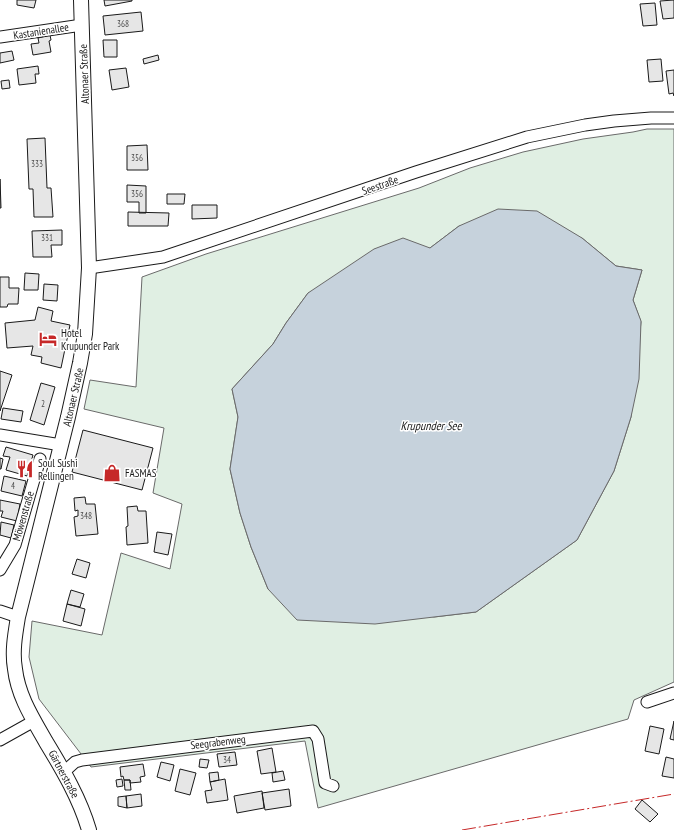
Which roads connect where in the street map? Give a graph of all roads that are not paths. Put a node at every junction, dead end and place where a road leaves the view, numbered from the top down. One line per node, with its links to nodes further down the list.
1 (82, 0): 2 (main road, Altonaer Straße)
2 (82, 25): 3 (street, Kastanienallee); 5 (main road, Altonaer Straße)
3 (0, 38)
4 (674, 118): 5 (street, Seestraße)
5 (89, 268): 7 (main road, Altonaer Straße)
6 (0, 435): 7 (street)
7 (61, 445): 11 (main road, Altonaer Straße)
8 (40, 459): 9 (street, Möwenstraße)
9 (0, 570)
10 (0, 611): 11 (street)
11 (18, 618): 14 (main road, Altonaer Straße)
12 (674, 693): 13 (street)
13 (647, 702)
14 (34, 721): 15 (street); 16 (main road, Gärtnerstraße)
15 (0, 740)
16 (64, 772): 17 (street, Seegrabenweg); 18 (main road, Gärtnerstraße)
17 (333, 786)
18 (89, 830)

